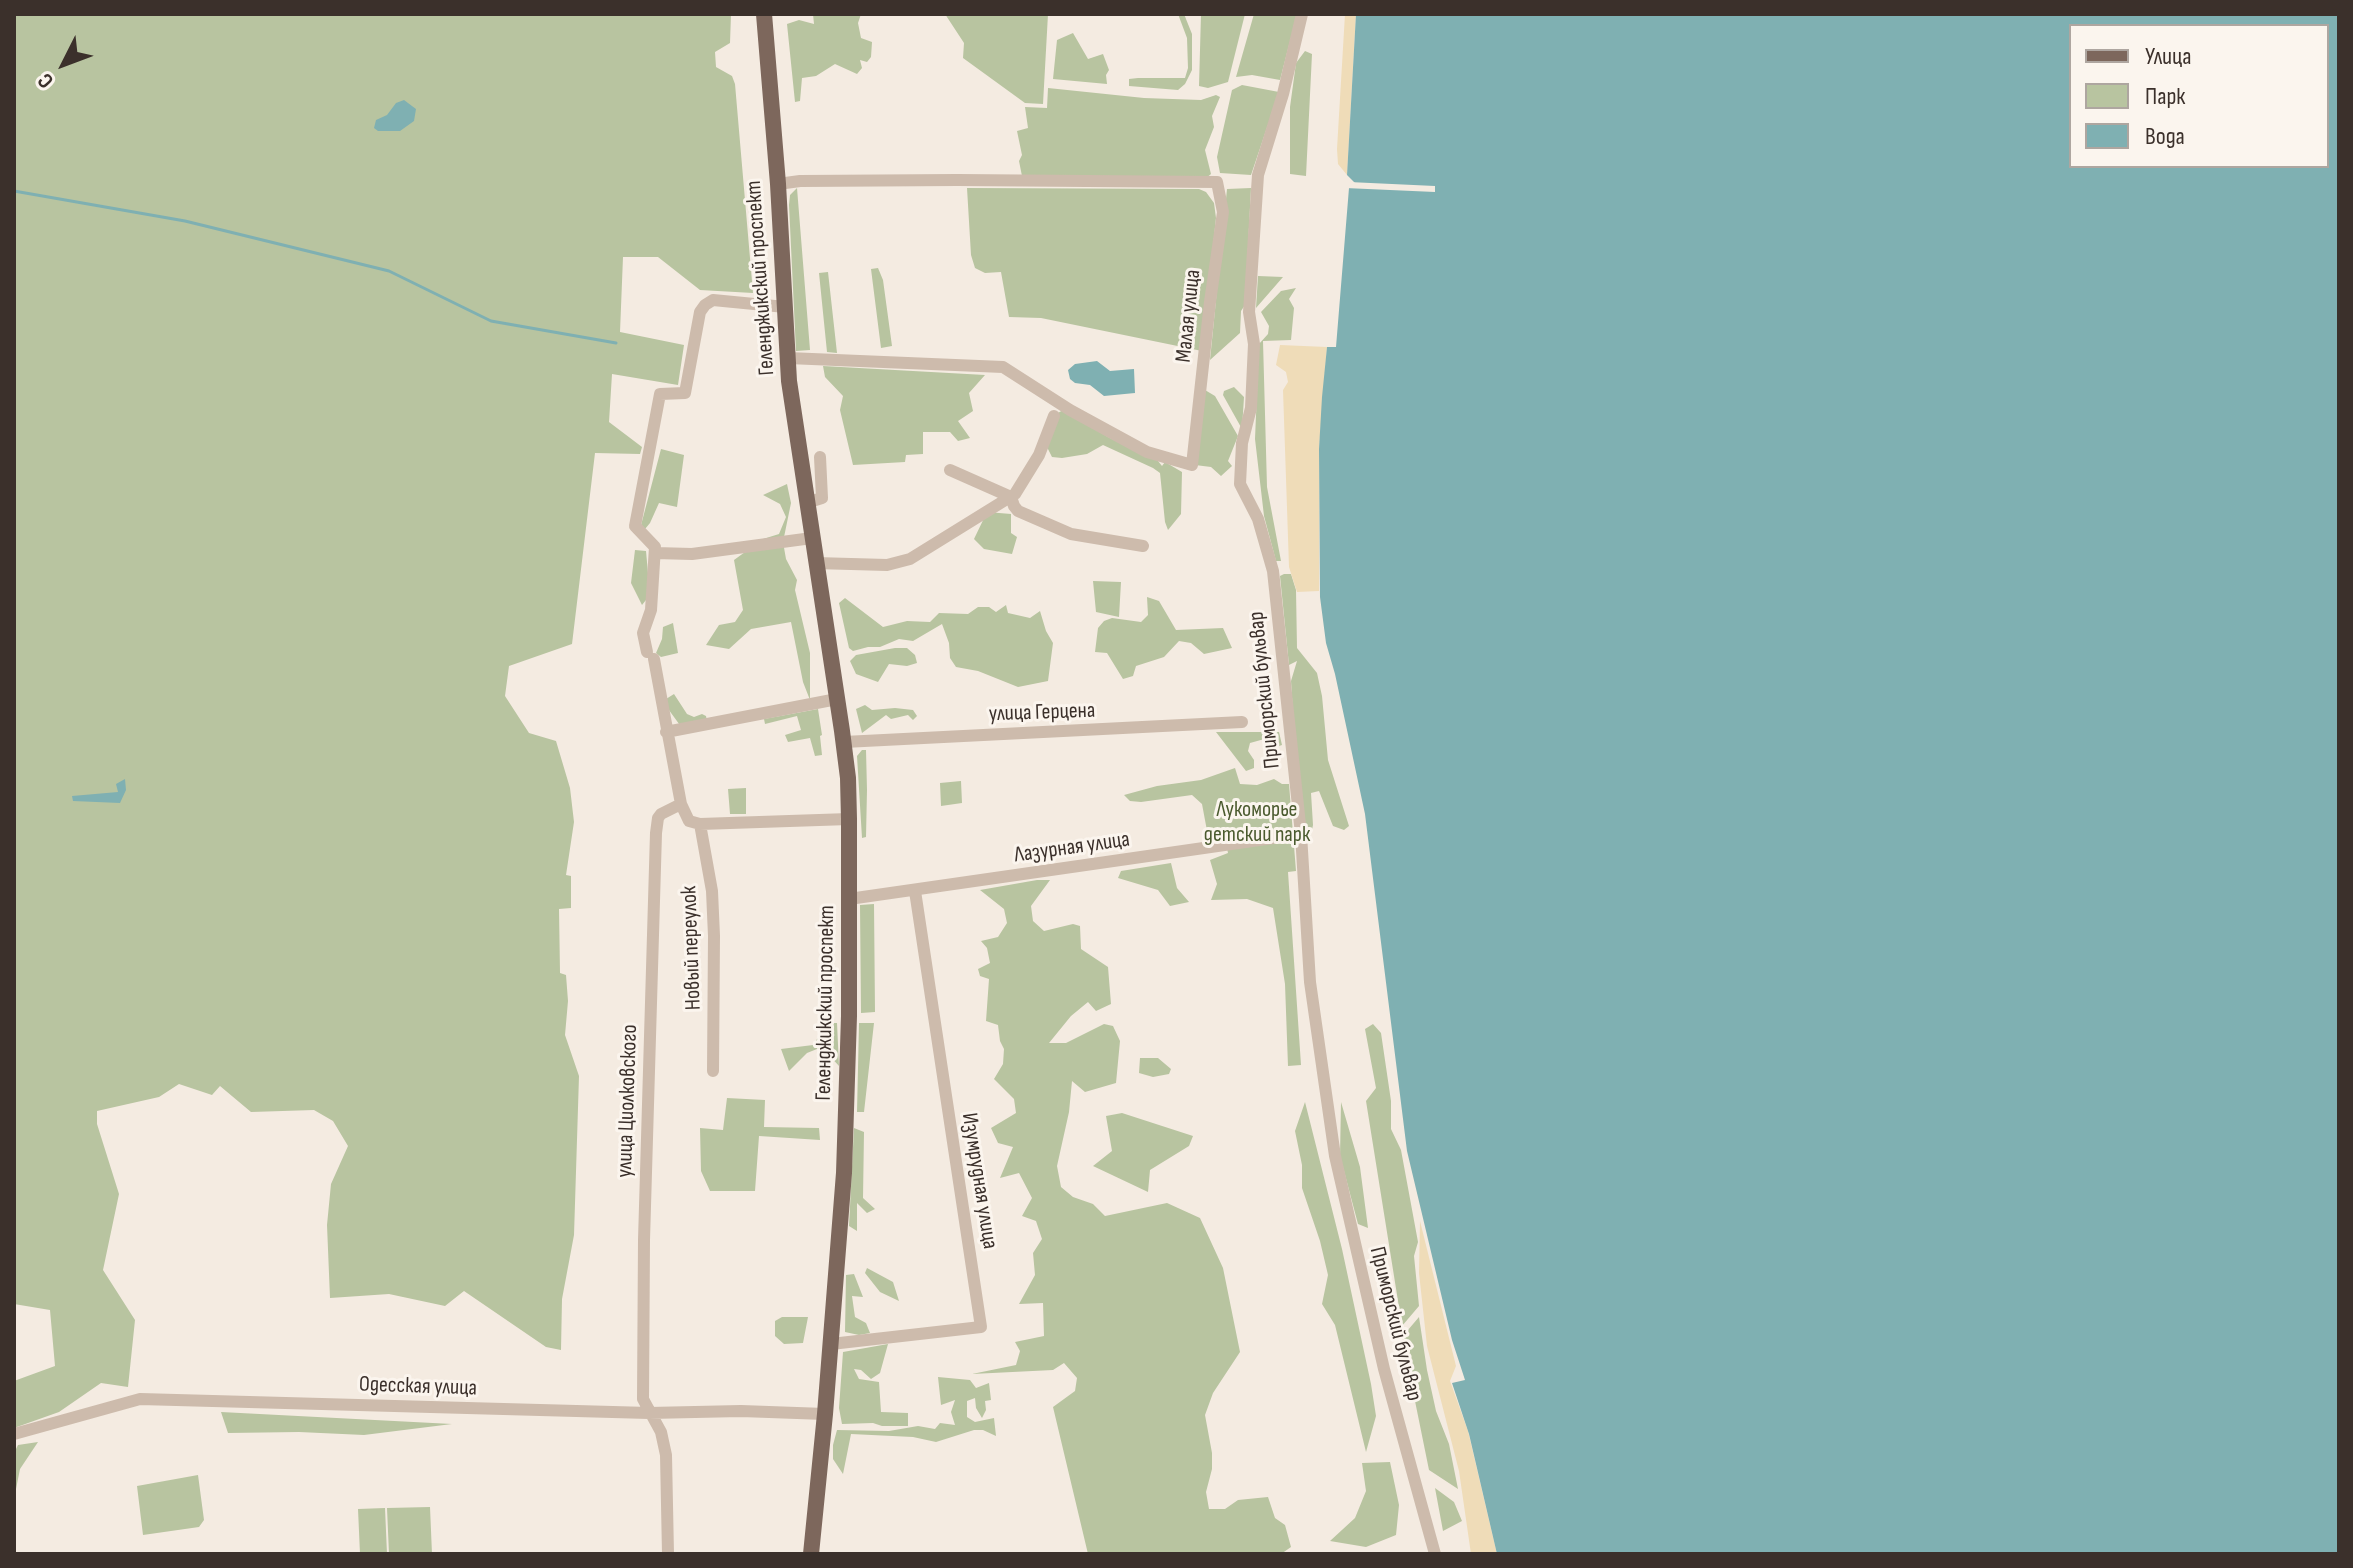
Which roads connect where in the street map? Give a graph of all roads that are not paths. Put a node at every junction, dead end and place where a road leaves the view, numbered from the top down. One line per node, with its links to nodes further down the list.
1 (764, 14): 3 (main road, Геленджикский проспект)
2 (1302, 14): 22 (street, Приморский бульвар)
3 (778, 184): 4 (main road, Геленджикский проспект); 5 (street, Малая улица)
4 (785, 307): 5 (main road, Геленджикский проспект); 13 (street)
5 (788, 358): 10 (main road, Геленджикский проспект)
6 (1054, 416): 9 (street)
7 (820, 457): 10 (street)
8 (950, 470): 9 (street)
9 (1011, 497): 12 (street); 14 (street)
10 (806, 503): 11 (main road, Геленджикский проспект)
11 (812, 538): 13 (street); 14 (main road, Геленджикский проспект)
12 (1143, 546)
13 (655, 553): 17 (street)
14 (815, 563): 15 (main road, Геленджикский проспект)
15 (837, 699): 17 (street); 18 (main road, Геленджикский проспект)
16 (1242, 722): 18 (street, улица Герцена)
17 (666, 732): 19 (street)
18 (844, 742): 20 (main road, Геленджикский проспект)
19 (681, 804): 21 (street); 27 (street, улица Циолковского)
20 (849, 819): 21 (street); 24 (main road, Геленджикский проспект)
21 (700, 824): 25 (street, Новый переулок)
22 (1301, 834): 23 (street, Лазурная улица); 32 (street, Приморский бульвар)
23 (915, 891): 24 (street, Лазурная улица); 26 (street, Изумрудная улица)
24 (849, 899): 26 (main road, Геленджикский проспект)
25 (713, 1071)
26 (831, 1344): 28 (main road)
27 (649, 1413): 28 (street, Одесская улица); 29 (street, Одесская улица); 30 (street, улица Циолковского)
28 (825, 1414): 31 (main road)
29 (14, 1434)
30 (668, 1554)
31 (811, 1554)
32 (1435, 1554)

